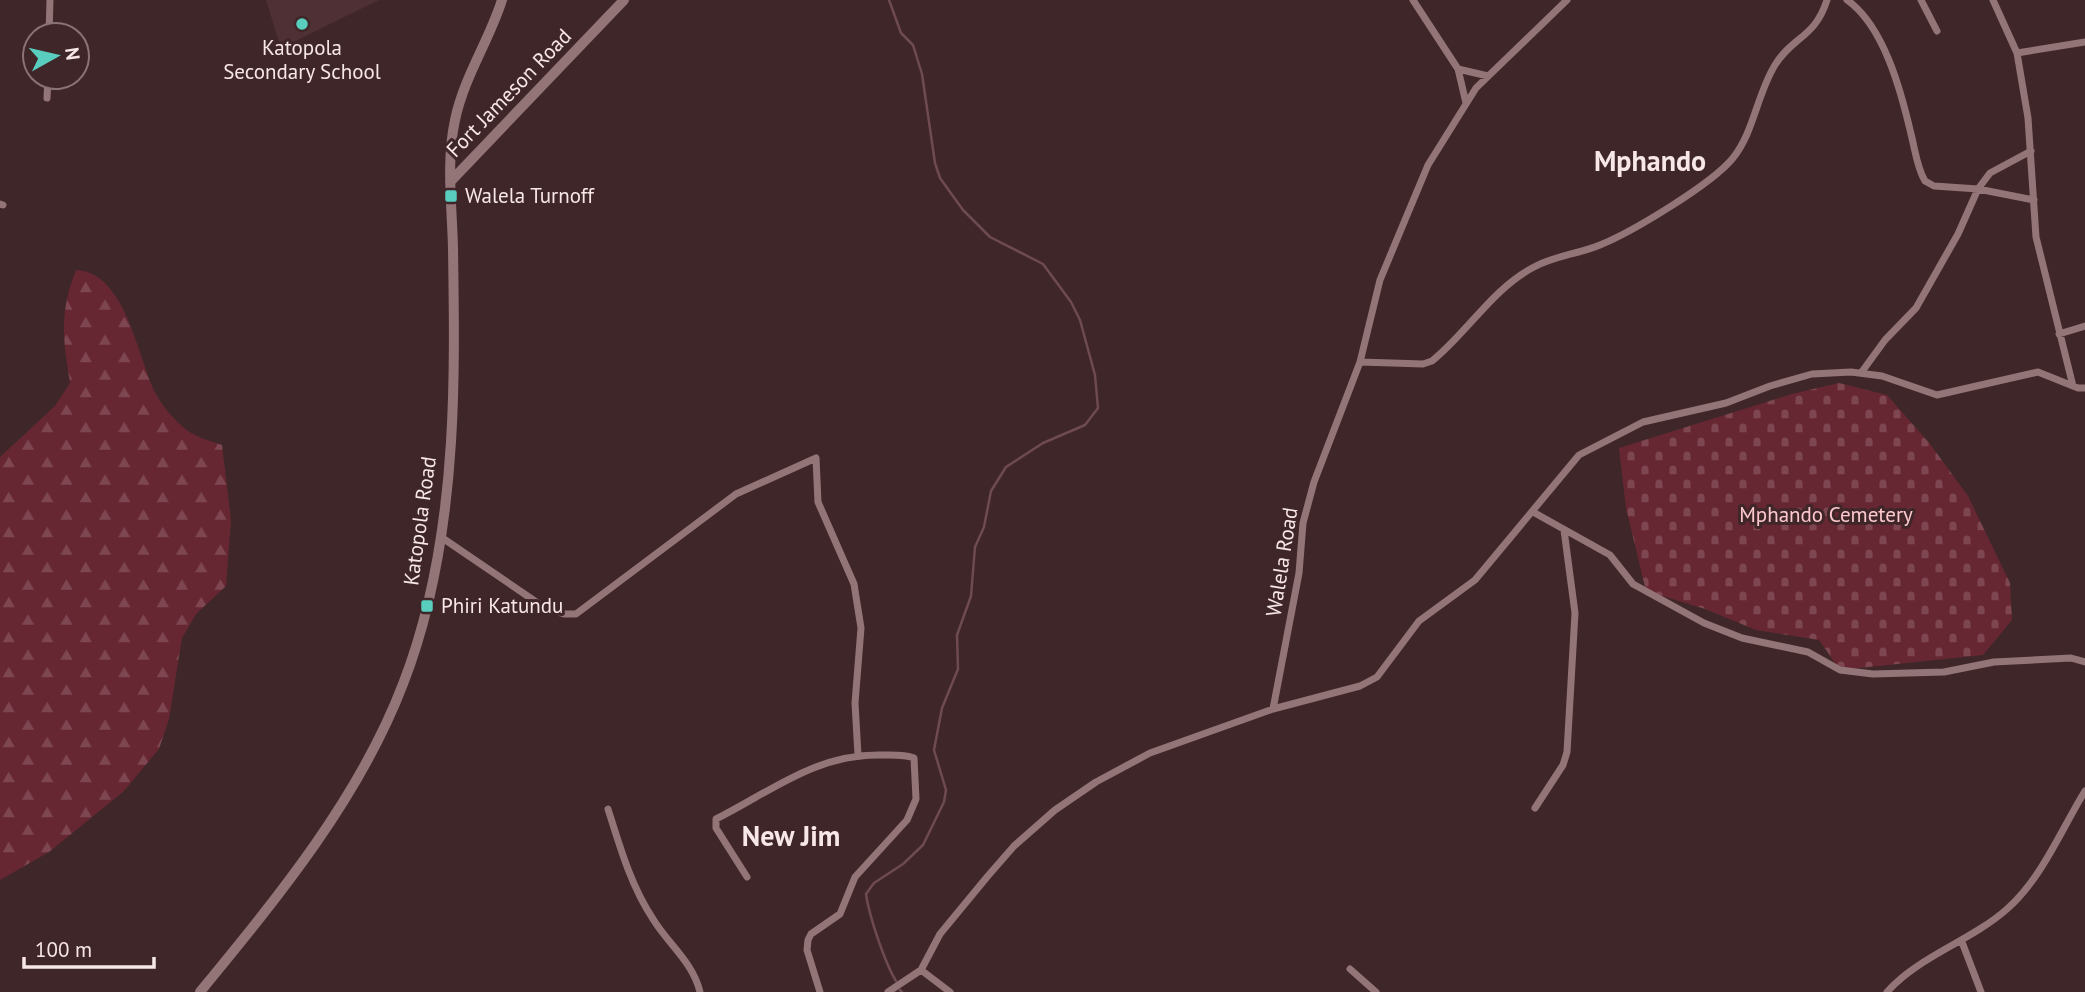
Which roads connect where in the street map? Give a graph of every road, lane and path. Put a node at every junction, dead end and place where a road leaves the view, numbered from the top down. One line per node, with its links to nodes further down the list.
1 (50, 0): 10 (street)
2 (502, 0): 20 (street, Katopola Road)
3 (624, 0): 20 (street, Fort Jameson Road)
4 (1413, 0): 14 (street)
5 (1567, 0): 15 (street, Walela Road)
6 (1827, 0): 25 (street)
7 (1847, 0): 21 (street)
8 (1921, 0): 11 (street)
9 (1993, 0): 13 (street)
10 (49, 21)
11 (1937, 31)
12 (2085, 42): 13 (street)
13 (2017, 53): 19 (street)
14 (1458, 69): 15 (street); 18 (street)
15 (1488, 76): 18 (street, Walela Road)
16 (47, 91): 17 (street)
17 (47, 97)
18 (1466, 103): 25 (street, Walela Road)
19 (2031, 151): 21 (street); 22 (street)
20 (450, 181): 31 (street, Katopola Road)
21 (1978, 189): 22 (street); 26 (street)
22 (2034, 200): 24 (street)
23 (2085, 326): 24 (street)
24 (2059, 334): 27 (street)
25 (1360, 362): 33 (street, Walela Road)
26 (1861, 373): 27 (street); 29 (street)
27 (2073, 386): 28 (street)
28 (2085, 388)
29 (1533, 512): 30 (street); 33 (street)
30 (1564, 530): 32 (street); 36 (street)
31 (440, 537): 34 (street); 42 (street, Katopola Road)
32 (2085, 662)
33 (1273, 709): 41 (street)
34 (858, 755): 38 (street); 44 (street)
35 (2085, 791): 39 (street)
36 (1535, 808)
37 (608, 809): 43 (street)
38 (747, 877)
39 (1962, 942): 48 (street); 49 (street)
40 (1350, 969): 47 (street)
41 (921, 970): 45 (street); 46 (street)
42 (200, 992)
43 (700, 992)
44 (820, 992)
45 (888, 992)
46 (950, 992)
47 (1376, 992)
48 (1887, 992)
49 (1981, 992)

